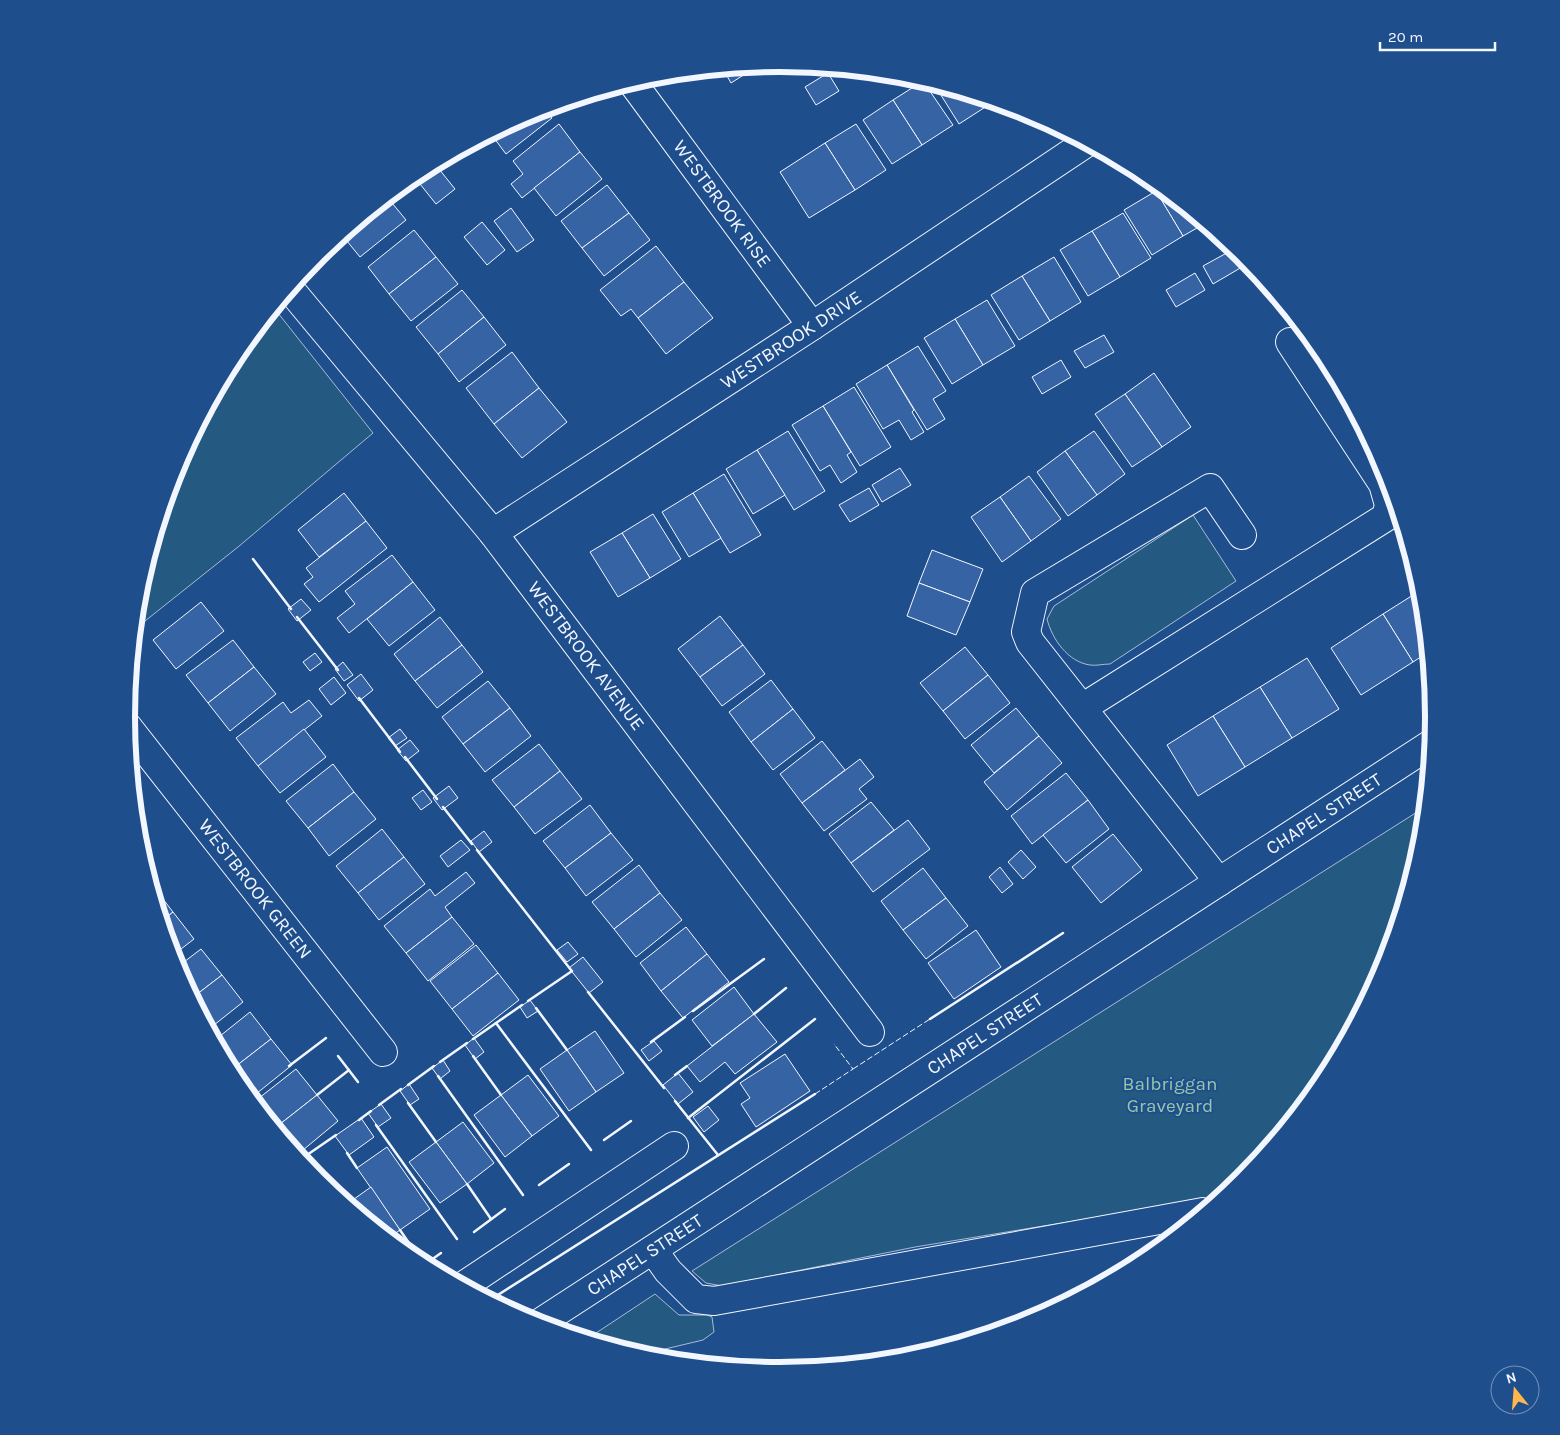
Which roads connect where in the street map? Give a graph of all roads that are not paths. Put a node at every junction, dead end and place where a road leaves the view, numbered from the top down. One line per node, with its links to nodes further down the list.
1 (637, 89): 4 (street, WESTBROOK RISE)
2 (1080, 147): 4 (street, WESTBROOK DRIVE)
3 (293, 294): 8 (street, WESTBROOK AVENUE)
4 (812, 326): 8 (street, WESTBROOK DRIVE)
5 (1290, 342): 6 (street)
6 (1378, 477)
7 (1389, 504): 10 (street)
8 (493, 532): 14 (street, WESTBROOK AVENUE)
9 (1242, 534): 10 (street)
10 (1082, 708): 13 (street)
11 (135, 737): 15 (street, WESTBROOK GREEN)
12 (1424, 748): 13 (street, CHAPEL STREET)
13 (1219, 882): 18 (street, CHAPEL STREET)
14 (870, 1032)
15 (383, 1052)
16 (674, 1146): 19 (street)
17 (1190, 1214): 18 (street)
18 (652, 1250): 20 (street, CHAPEL STREET)
19 (469, 1282)
20 (547, 1318)

